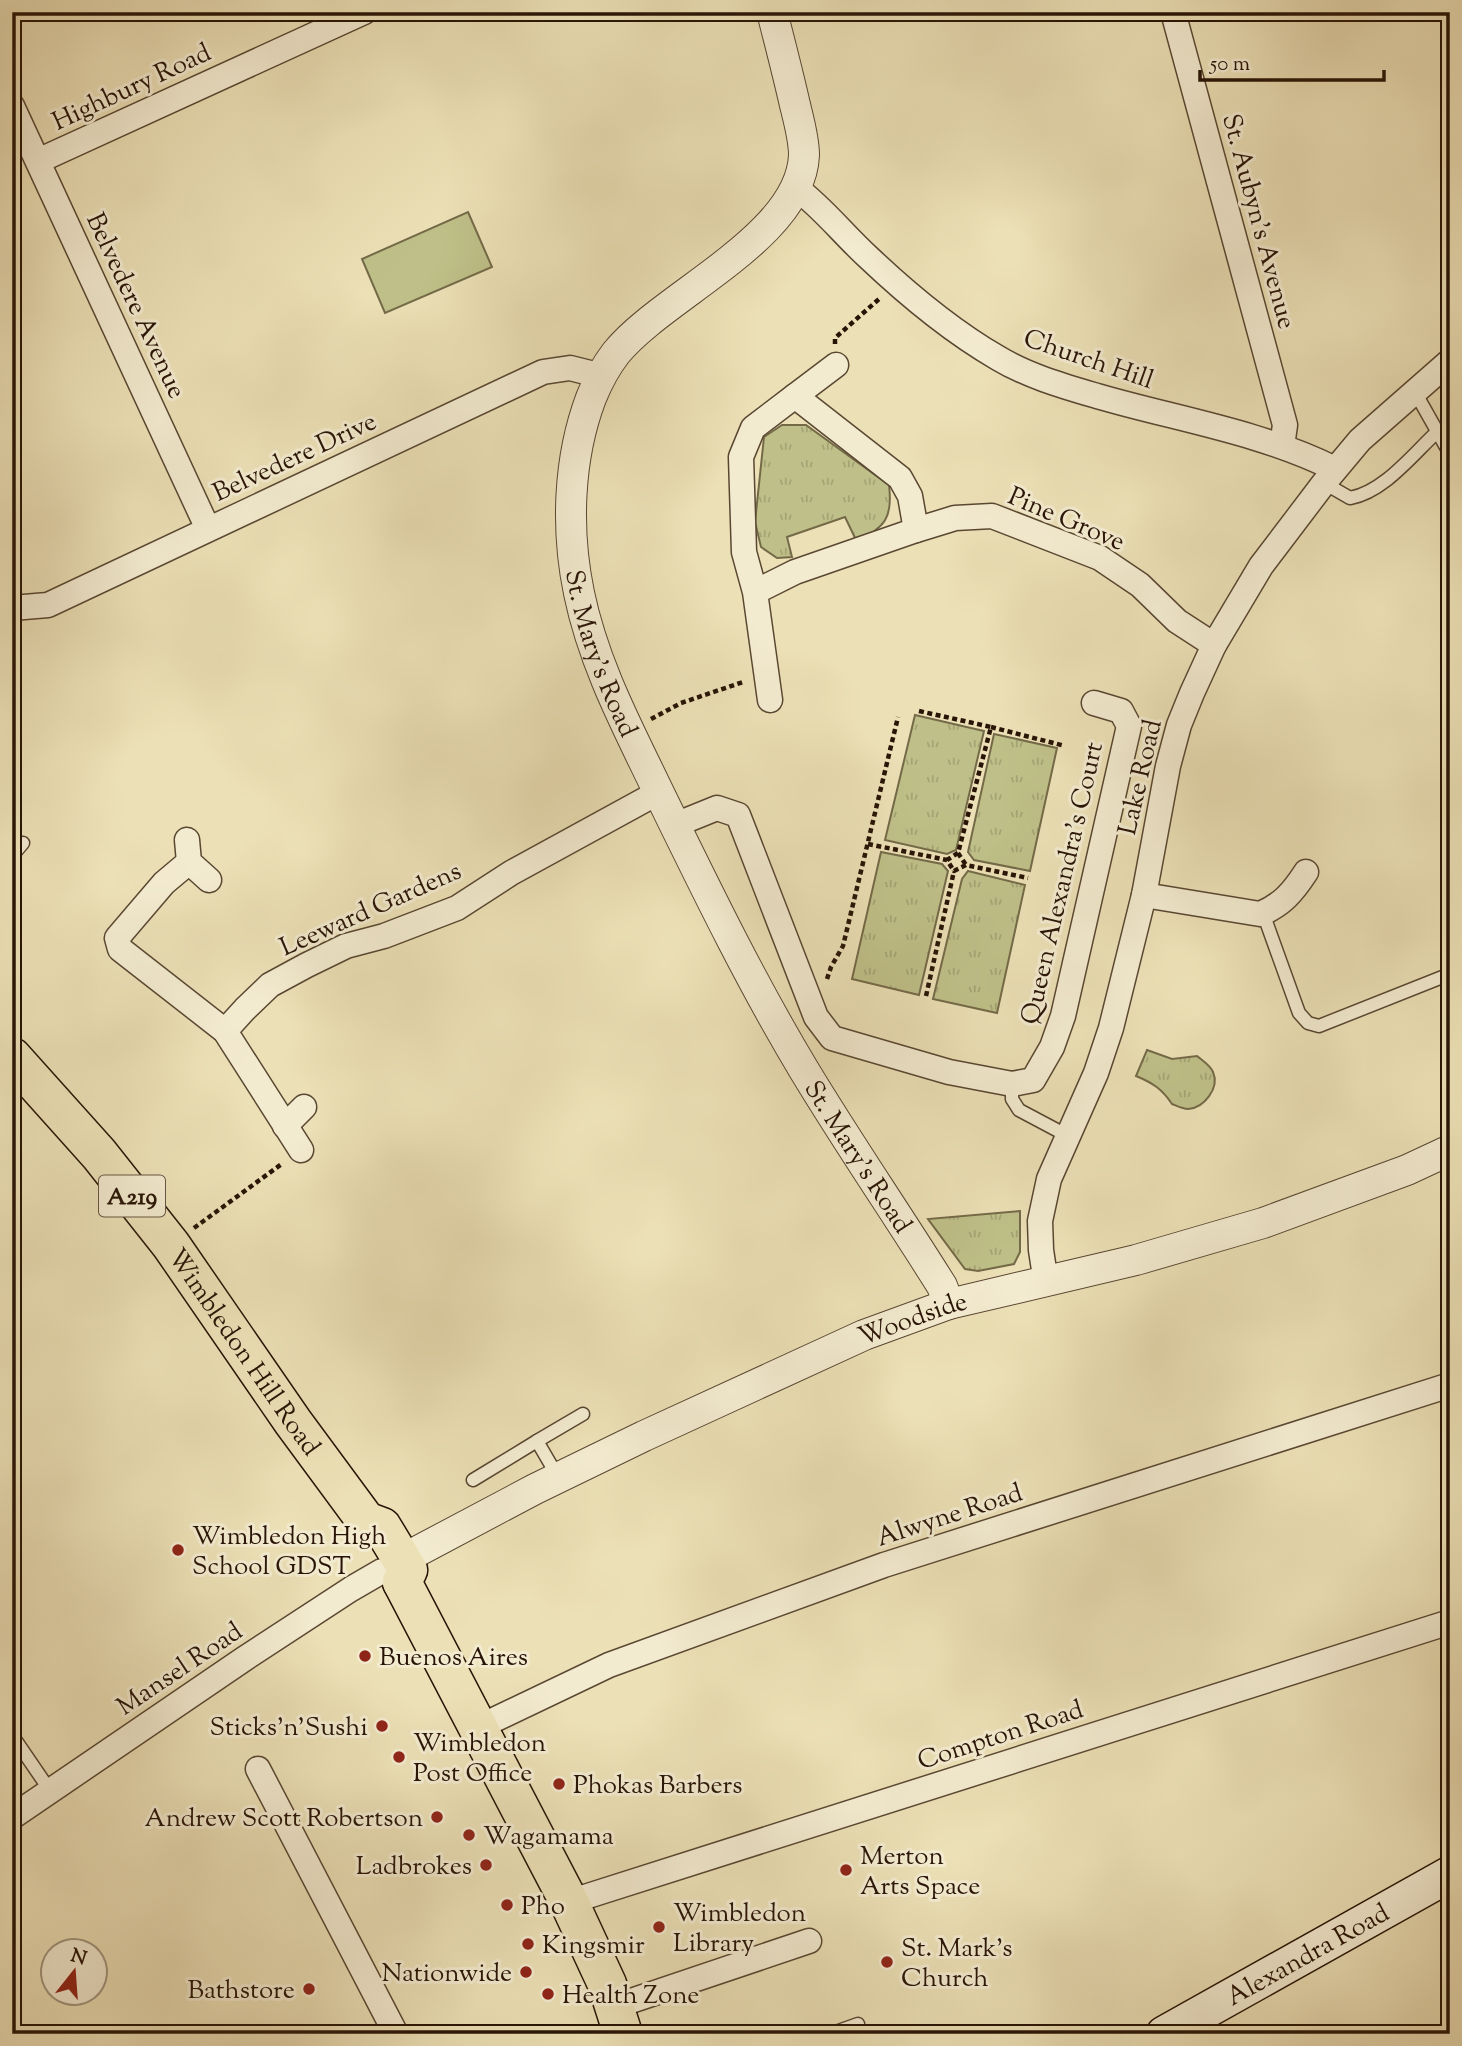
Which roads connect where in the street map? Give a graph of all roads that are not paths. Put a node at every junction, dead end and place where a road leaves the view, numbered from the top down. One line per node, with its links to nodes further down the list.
1 (364, 12): 5 (street, Highbury Road)
2 (772, 12): 6 (street, St. Mary's Road)
3 (1173, 12): 13 (street, St. Aubyn's Avenue)
4 (12, 106): 5 (street, Belvedere Avenue)
5 (38, 162): 16 (street, Belvedere Avenue)
6 (795, 187): 9 (street, St. Mary's Road); 13 (street, Church Hill)
7 (836, 365): 11 (street)
8 (1446, 371): 10 (street, Lake Road)
9 (602, 376): 16 (street, Belvedere Drive); 23 (street, St. Mary's Road)
10 (1415, 392): 12 (lane); 15 (street, Lake Road)
11 (794, 396): 17 (street); 18 (street)
12 (1437, 432): 14 (lane); 15 (lane)
13 (1282, 446): 15 (street, Church Hill)
14 (1450, 454)
15 (1330, 476): 20 (street, Lake Road)
16 (208, 528): 19 (street, Belvedere Drive)
17 (916, 530): 18 (street, Pine Grove); 20 (street, Pine Grove)
18 (755, 592): 21 (street)
19 (12, 608)
20 (1214, 645): 29 (street, Lake Road)
21 (770, 700)
22 (1094, 703): 34 (street, Queen Alexandra's Court)
23 (659, 792): 24 (street, St. Mary's Road); 32 (street, Leeward Gardens)
24 (675, 825): 34 (street); 41 (street, St. Mary's Road)
25 (23, 843): 26 (lane)
26 (12, 856)
27 (1306, 872): 30 (street)
28 (209, 880): 32 (street)
29 (1144, 895): 30 (street); 37 (street, Lake Road)
30 (1263, 913): 31 (lane)
31 (1450, 974)
32 (225, 1031): 36 (street)
33 (12, 1057): 47 (main road, Wimbledon Hill Road / A219)
34 (1012, 1084): 37 (lane)
35 (304, 1107): 36 (street)
36 (285, 1126): 38 (street)
37 (1068, 1136): 40 (street, Lake Road)
38 (301, 1150)
39 (1450, 1150): 40 (street, Woodside)
40 (1046, 1283): 41 (street, Woodside)
41 (949, 1304): 45 (street, Woodside)
42 (1450, 1385): 49 (street, Alwyne Road)
43 (583, 1414): 44 (lane)
44 (537, 1441): 45 (lane); 46 (lane)
45 (558, 1478): 47 (street, Woodside)
46 (473, 1479)
47 (396, 1571): 49 (main road, Wimbledon Hill Road / A219); 52 (street, Mansel Road)
48 (1450, 1622): 55 (street, Compton Road)
49 (477, 1728): 55 (main road, Wimbledon Hill Road / A219)
50 (12, 1735): 52 (lane)
51 (258, 1769): 59 (street)
52 (51, 1791): 53 (street, Mansel Road)
53 (12, 1817)
54 (1450, 1874): 61 (main road, Alexandra Road)
55 (569, 1902): 57 (main road, Wimbledon Hill Road / A219)
56 (809, 1941): 57 (street)
57 (619, 2020)
58 (858, 2024): 60 (lane)
59 (396, 2034)
60 (830, 2034)
61 (1164, 2034)

